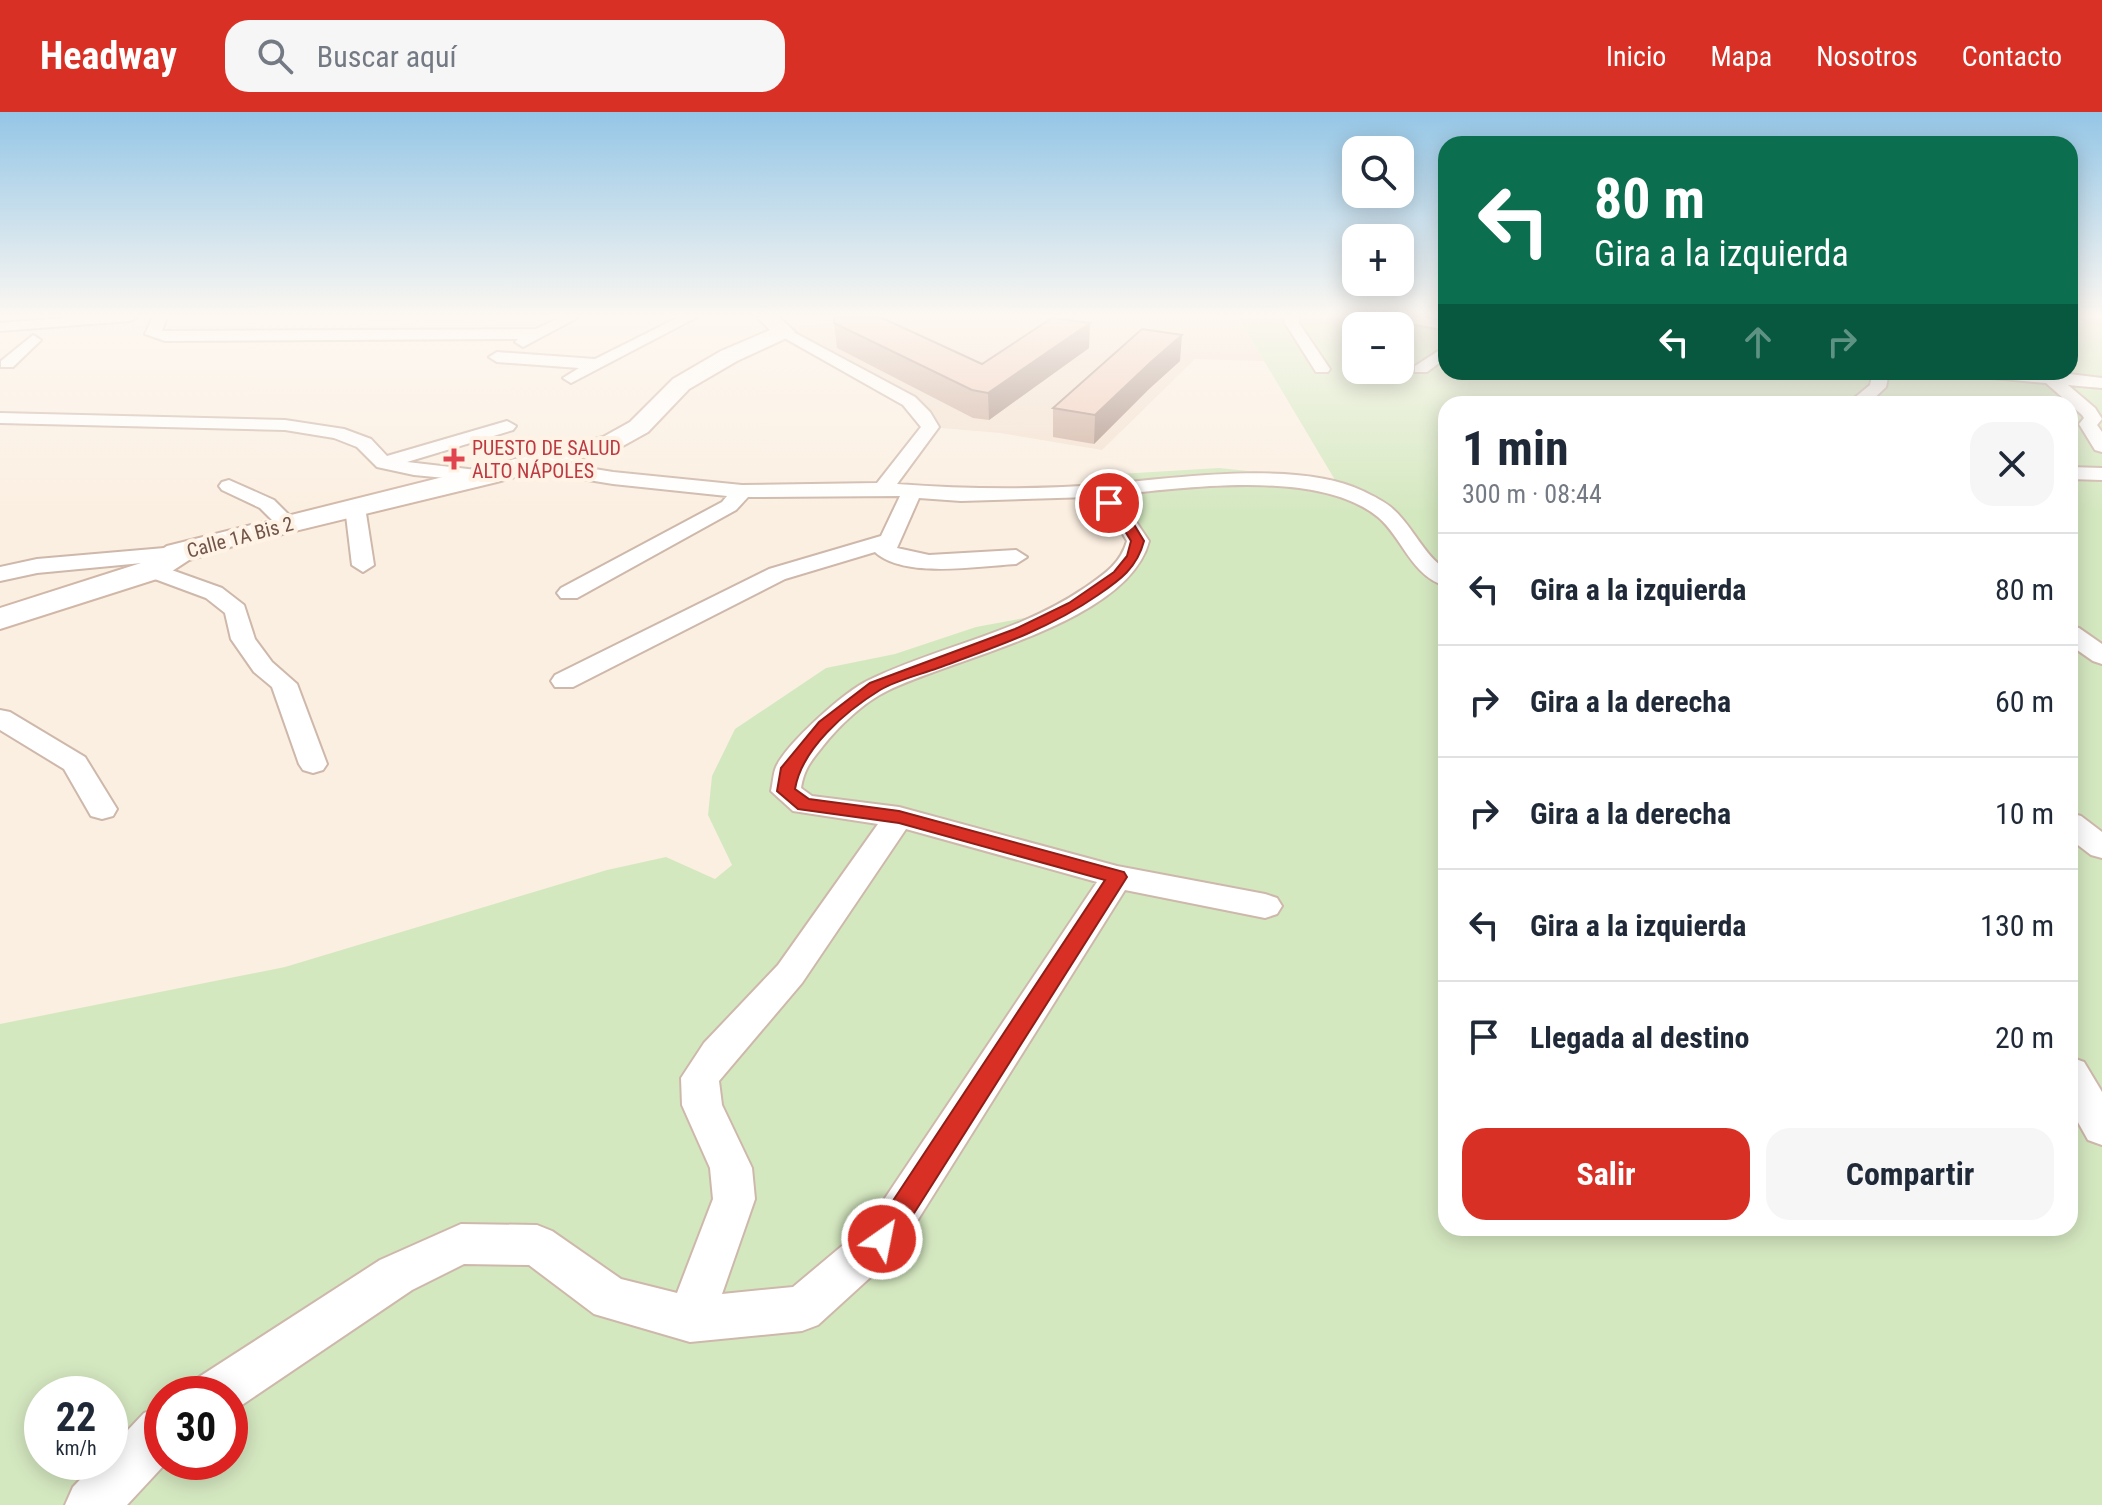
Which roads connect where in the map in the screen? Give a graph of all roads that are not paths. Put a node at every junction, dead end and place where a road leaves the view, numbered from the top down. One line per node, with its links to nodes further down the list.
1 (684, 382): 10 (street, Calle 1A Bis 2)
2 (876, 382): 15 (street)
3 (2054, 382): 4 (street)
4 (2070, 396)
5 (2078, 403): 8 (street)
6 (0, 418): 9 (street)
7 (507, 426): 9 (street)
8 (2102, 446)
9 (384, 463): 13 (street)
10 (533, 465): 13 (street, Calle 1A Bis 2); 16 (street)
11 (2078, 473): 12 (street)
12 (2102, 474)
13 (487, 476): 19 (street, Calle 1A Bis 2)
14 (229, 486): 20 (street)
15 (883, 489): 16 (street); 18 (street)
16 (742, 491): 28 (street)
17 (1095, 491): 18 (street); 27 (street); 36 (street)
18 (912, 492): 21 (street)
19 (355, 507): 20 (street, Calle 1A Bis 2); 24 (street)
20 (287, 524): 22 (street, Calle 1A Bis 2)
21 (888, 541): 23 (street); 32 (street)
22 (178, 553): 25 (street, Calle 1A Bis 2); 26 (street)
23 (1016, 557)
24 (363, 565)
25 (152, 570): 29 (street, Calle 1A Bis 2); 34 (street)
26 (0, 574)
27 (1438, 574)
28 (569, 593)
29 (0, 619)
30 (2078, 639): 31 (street)
31 (2102, 656)
32 (564, 681)
33 (0, 718): 35 (street)
34 (313, 764)
35 (102, 809)
36 (899, 817): 39 (street); 43 (street)
37 (2078, 829): 38 (street)
38 (2102, 848)
39 (1117, 877): 40 (street); 43 (street)
40 (1265, 906)
41 (2078, 1087): 42 (street)
42 (2102, 1128)
43 (690, 1319): 44 (street)
44 (243, 1376)
45 (144, 1450): 46 (street)
46 (91, 1505)

